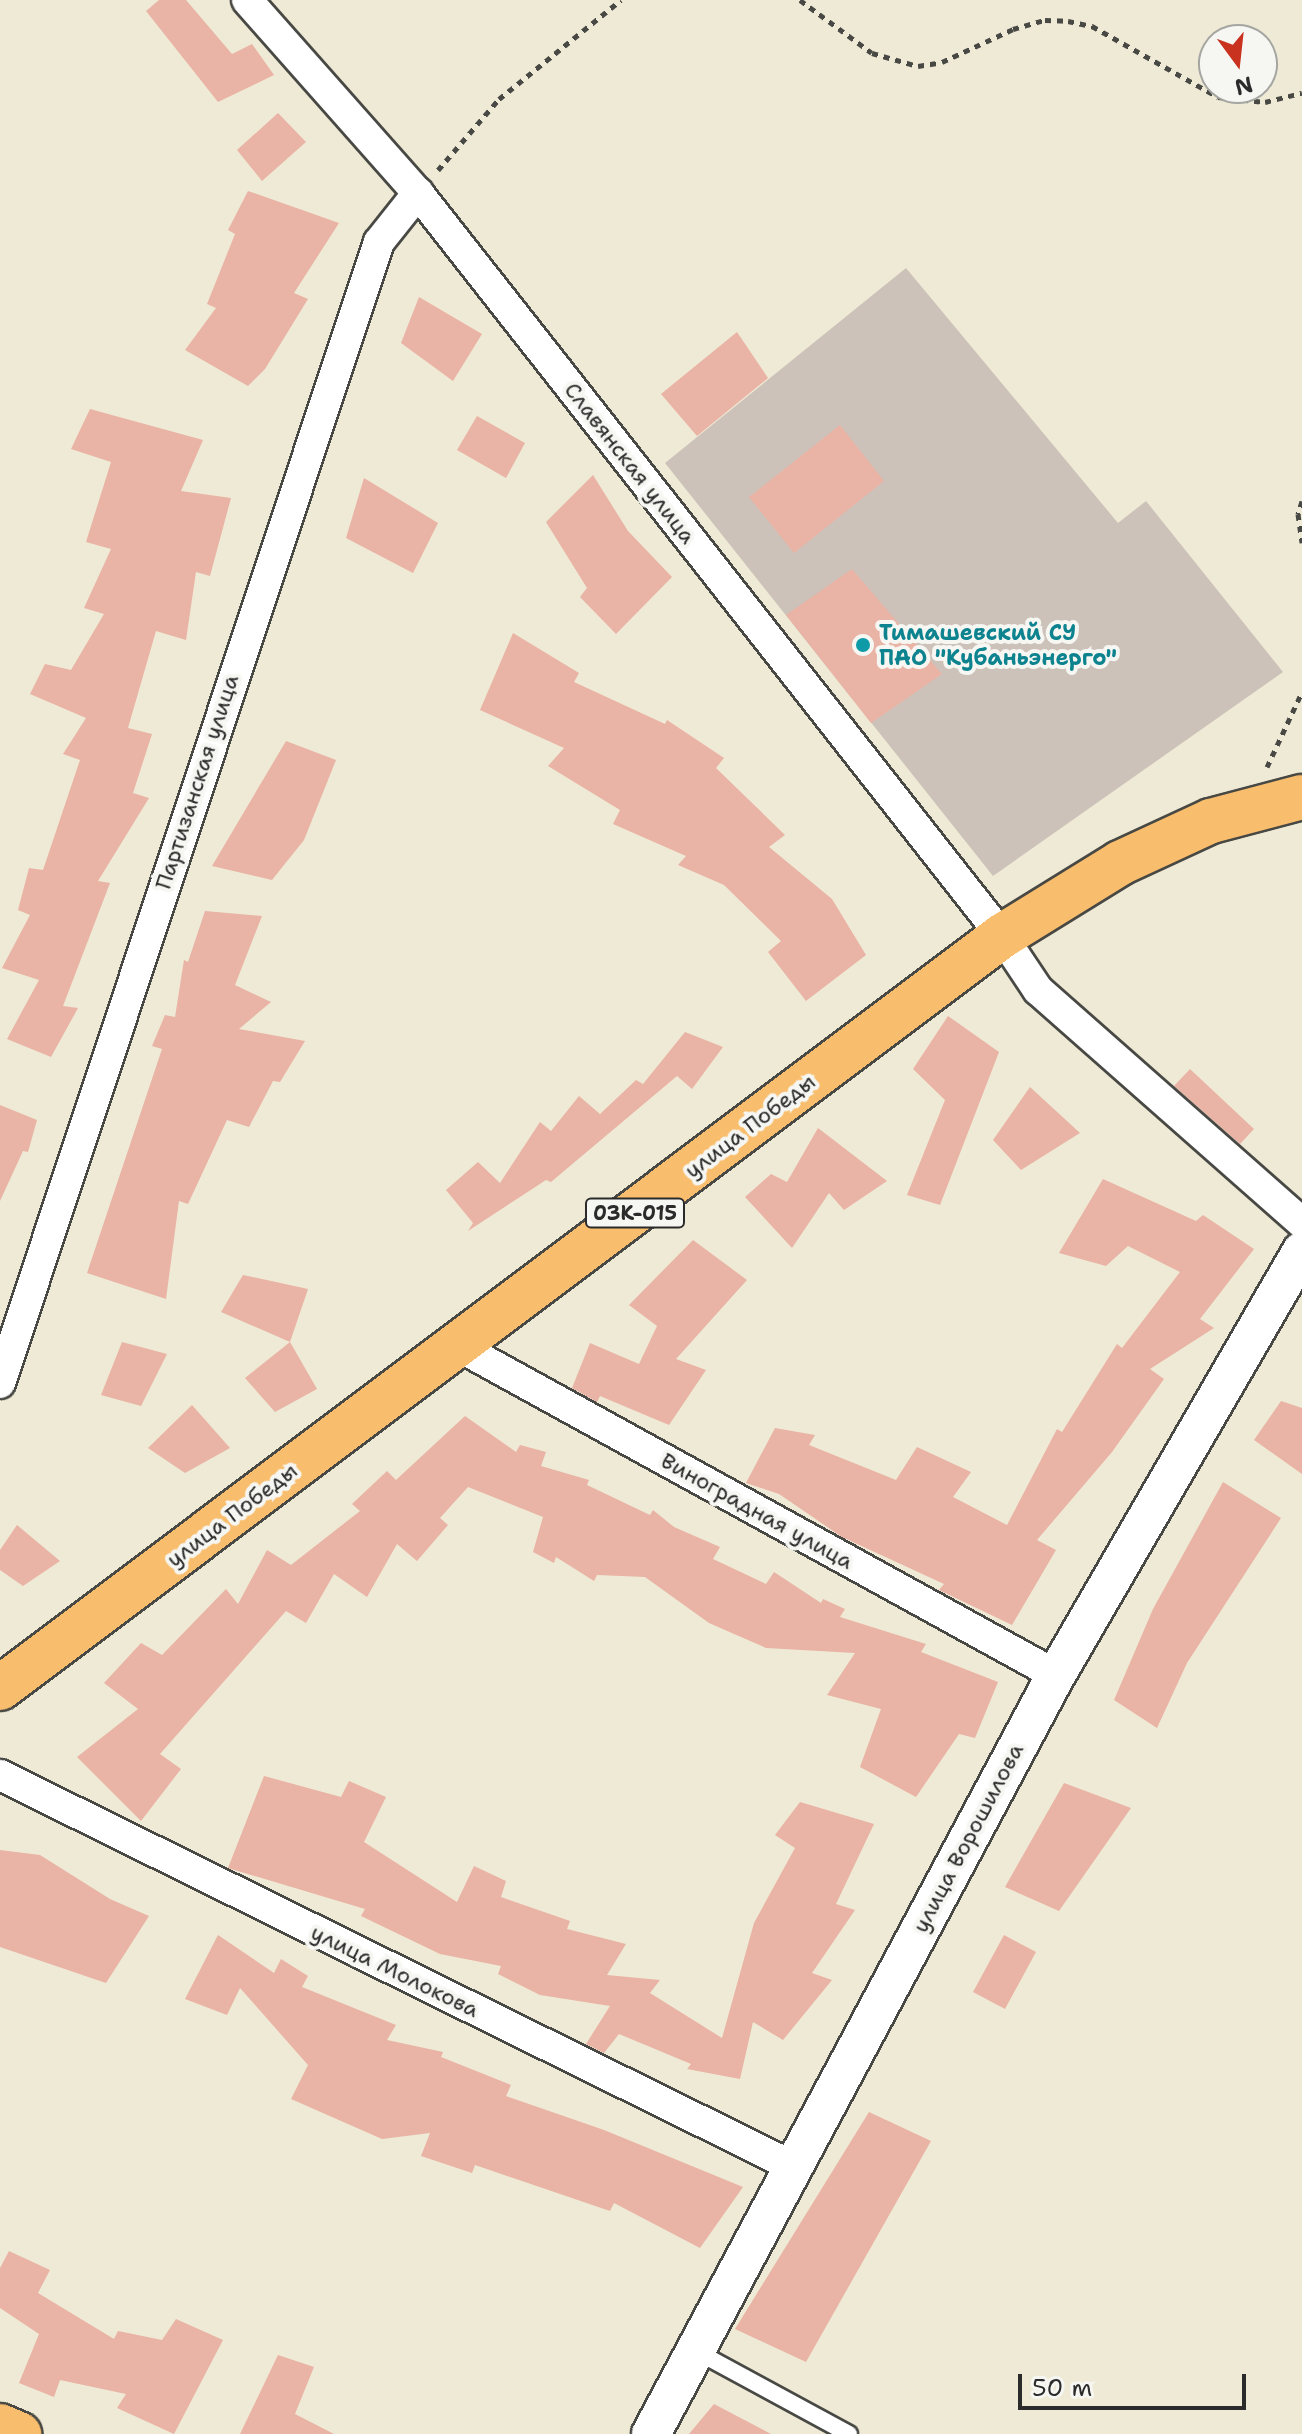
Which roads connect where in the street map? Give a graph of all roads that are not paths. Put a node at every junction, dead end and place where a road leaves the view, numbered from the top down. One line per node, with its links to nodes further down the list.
1 (247, 0): 2 (street, Славянская улица)
2 (418, 193): 4 (street, Славянская улица); 8 (street, Партизанская улица)
3 (1302, 797): 4 (main road, улица Победы / 03К-015)
4 (1002, 936): 5 (street, Славянская улица); 7 (main road, улица Победы / 03К-015)
5 (1302, 1223)
6 (1302, 1251): 9 (street, улица Ворошилова)
7 (458, 1346): 9 (street, Виноградная улица); 10 (main road, улица Победы / 03К-015)
8 (0, 1383)
9 (1056, 1675): 12 (street, улица Ворошилова)
10 (0, 1688)
11 (0, 1775): 12 (street, улица Молокова)
12 (790, 2165): 13 (street, улица Ворошилова)
13 (694, 2350): 16 (street, улица Ворошилова); 17 (lane)
14 (0, 2426): 15 (main road)
15 (19, 2434)
16 (651, 2434)
17 (849, 2434)

